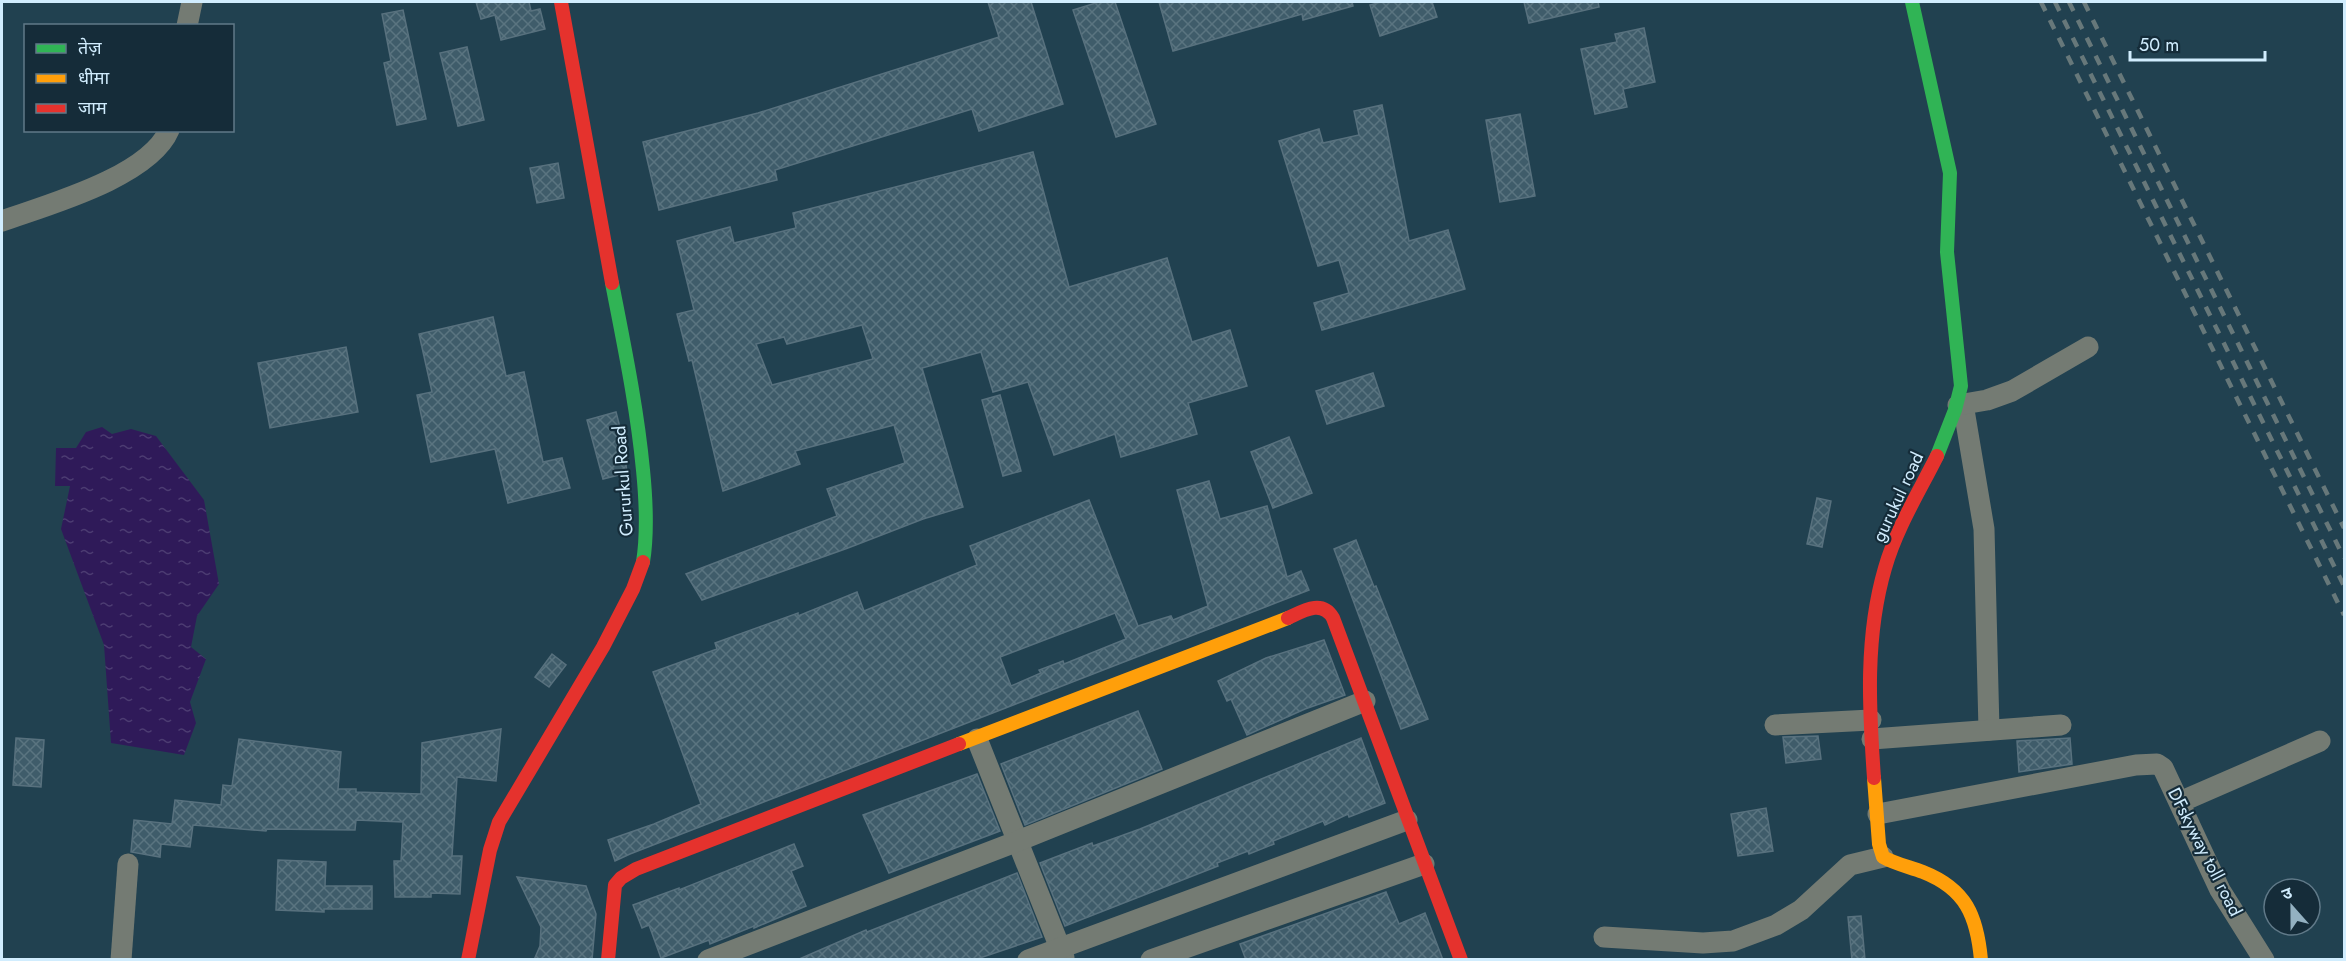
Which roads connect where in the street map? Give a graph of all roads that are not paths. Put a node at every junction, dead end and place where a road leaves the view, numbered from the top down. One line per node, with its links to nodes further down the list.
1 (192, 2): 4 (street)
2 (561, 2): 26 (street, Gururkul Road)
3 (1912, 2): 8 (street, gurukul road)
4 (187, 24)
5 (168, 132): 6 (street)
6 (2, 221)
7 (2088, 347): 8 (street)
8 (1961, 405): 12 (street, gurukul road); 13 (street)
9 (1365, 701): 14 (street); 18 (street); 19 (street)
10 (1775, 725): 12 (street)
11 (2061, 725): 13 (street)
12 (1872, 729): 13 (street); 17 (street, gurukul road)
13 (1989, 730)
14 (977, 739): 19 (street); 27 (street)
15 (2320, 741): 16 (street)
16 (2180, 802): 17 (street, DFskyway toll road); 33 (street, DFskyway toll road)
17 (1878, 814): 20 (street, gurukul road)
18 (1407, 820): 22 (street); 24 (street)
19 (1018, 841): 24 (street); 28 (street)
20 (1883, 857): 23 (street); 32 (street)
21 (128, 864): 25 (street)
22 (1424, 864): 30 (street); 31 (street)
23 (1604, 937)
24 (1062, 953): 29 (street)
25 (121, 960)
26 (468, 960)
27 (608, 960)
28 (708, 960)
29 (1028, 960)
30 (1151, 960)
31 (1461, 960)
32 (1981, 960)
33 (2264, 960)

